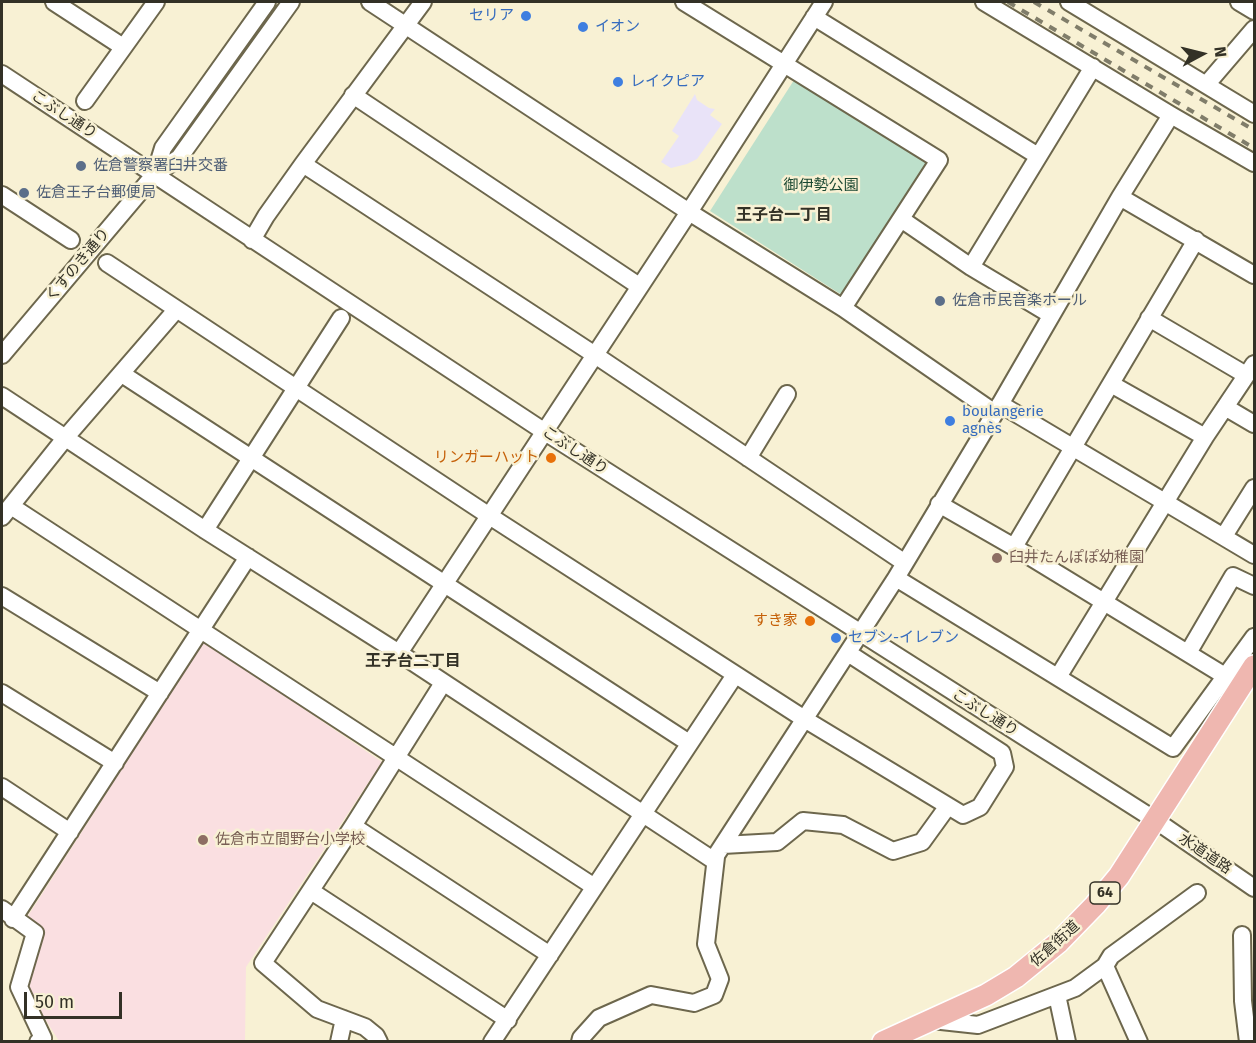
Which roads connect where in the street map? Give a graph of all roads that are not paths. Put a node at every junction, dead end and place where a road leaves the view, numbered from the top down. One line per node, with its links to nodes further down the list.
1 (54, 2): 16 (street)
2 (156, 2): 16 (street)
3 (267, 2): 28 (street, くすのき通り)
4 (291, 2): 28 (street, くすのき通り)
5 (370, 2): 14 (street)
6 (423, 2): 14 (street)
7 (684, 2): 17 (street)
8 (824, 2): 13 (street)
9 (984, 2): 18 (street)
10 (1070, 2): 20 (street)
11 (1239, 2): 12 (street)
12 (1254, 11)
13 (814, 17): 17 (street); 25 (street)
14 (406, 25): 21 (street); 31 (street)
15 (1254, 29): 20 (street)
16 (123, 47): 22 (street)
17 (783, 64): 31 (street); 32 (street)
18 (1093, 67): 24 (street); 25 (street)
19 (2, 74): 28 (street, こぶし通り)
20 (1206, 85): 23 (street)
21 (353, 95): 27 (street); 39 (street)
22 (86, 101)
23 (1254, 114)
24 (1171, 116): 26 (street); 30 (street)
25 (1038, 156): 37 (street)
26 (1254, 163)
27 (303, 164): 34 (street); 46 (street)
28 (155, 174): 34 (street, こぶし通り); 45 (street, くすのき通り)
29 (2, 195): 33 (street)
30 (1120, 197): 35 (street); 42 (street)
31 (689, 212): 39 (street); 40 (street)
32 (901, 219): 37 (street); 40 (street)
33 (71, 240)
34 (252, 240): 56 (street, こぶし通り)
35 (1196, 240): 38 (street); 44 (street)
36 (107, 263): 41 (street)
37 (971, 267): 42 (street)
38 (1254, 275)
39 (639, 286): 46 (street)
40 (843, 308): 54 (street)
41 (176, 310): 48 (street); 50 (street)
42 (1051, 315): 54 (street)
43 (341, 318): 50 (street)
44 (1149, 318): 47 (street); 49 (street)
45 (2, 355)
46 (595, 355): 56 (street); 61 (street)
47 (1250, 369): 53 (street)
48 (122, 374): 57 (street); 60 (street)
49 (1111, 384): 58 (street); 59 (street)
50 (296, 388): 60 (street); 66 (street)
51 (787, 394): 61 (street)
52 (2, 396): 57 (street)
53 (1225, 407): 55 (street); 58 (street)
54 (998, 409): 59 (street); 64 (street)
55 (1254, 423)
56 (545, 432): 66 (street); 78 (street, こぶし通り)
57 (66, 437): 65 (street); 67 (street)
58 (1205, 437): 63 (street)
59 (1074, 447): 63 (street); 69 (street)
60 (250, 458): 67 (street); 73 (street)
61 (748, 458): 72 (street)
62 (1254, 488): 68 (street)
63 (1165, 501): 68 (street); 76 (street)
64 (939, 504): 69 (street); 72 (street)
65 (6, 512): 77 (street)
66 (488, 514): 73 (street); 84 (street)
67 (205, 530): 71 (street)
68 (1224, 536): 70 (street)
69 (1014, 547): 76 (street)
70 (1254, 555)
71 (248, 557): 77 (street); 80 (street)
72 (900, 570): 78 (street); 86 (street)
73 (444, 585): 80 (street); 91 (street)
74 (1254, 586): 82 (street)
75 (2, 596): 89 (street)
76 (1105, 603): 82 (street); 86 (street)
77 (202, 630): 89 (street); 92 (street)
78 (860, 634): 81 (street); 97 (street, こぶし通り)
79 (1254, 638): 85 (street)
80 (399, 653): 87 (street)
81 (848, 653): 90 (street); 95 (street)
82 (1188, 653): 85 (street)
83 (1254, 666): 97 (main road, 佐倉街道 / 64)
84 (735, 675): 90 (street); 91 (street)
85 (1226, 676): 86 (street)
86 (1058, 678)
87 (442, 683): 92 (street); 96 (street)
88 (2, 693): 93 (street)
89 (160, 693): 93 (street)
90 (806, 720): 95 (street); 100 (street)
91 (689, 743): 96 (street)
92 (396, 759): 98 (street); 101 (street)
93 (115, 763): 99 (street)
94 (2, 787): 99 (street)
95 (956, 810): 100 (street)
96 (642, 813): 100 (street); 101 (street)
97 (1155, 820): 102 (street, 水道道路); 112 (main road, 佐倉街道 / 64)
98 (353, 826): 103 (street); 107 (street)
99 (70, 832): 105 (street)
100 (720, 851): 117 (street)
101 (593, 886): 107 (street)
102 (1254, 888)
103 (310, 891): 110 (street); 111 (street)
104 (1197, 893): 108 (street)
105 (7, 914): 113 (street)
106 (1242, 935): 121 (street)
107 (550, 955): 111 (street)
108 (1105, 966): 109 (street); 120 (street)
109 (1057, 995): 112 (street); 119 (street)
110 (344, 1019): 114 (street); 115 (street)
111 (508, 1020): 116 (street)
112 (932, 1020): 118 (main road, 佐倉街道 / 64)
113 (38, 1041)
114 (339, 1041)
115 (379, 1041)
116 (492, 1041)
117 (580, 1041)
118 (883, 1041)
119 (1067, 1041)
120 (1139, 1041)
121 (1248, 1041)

